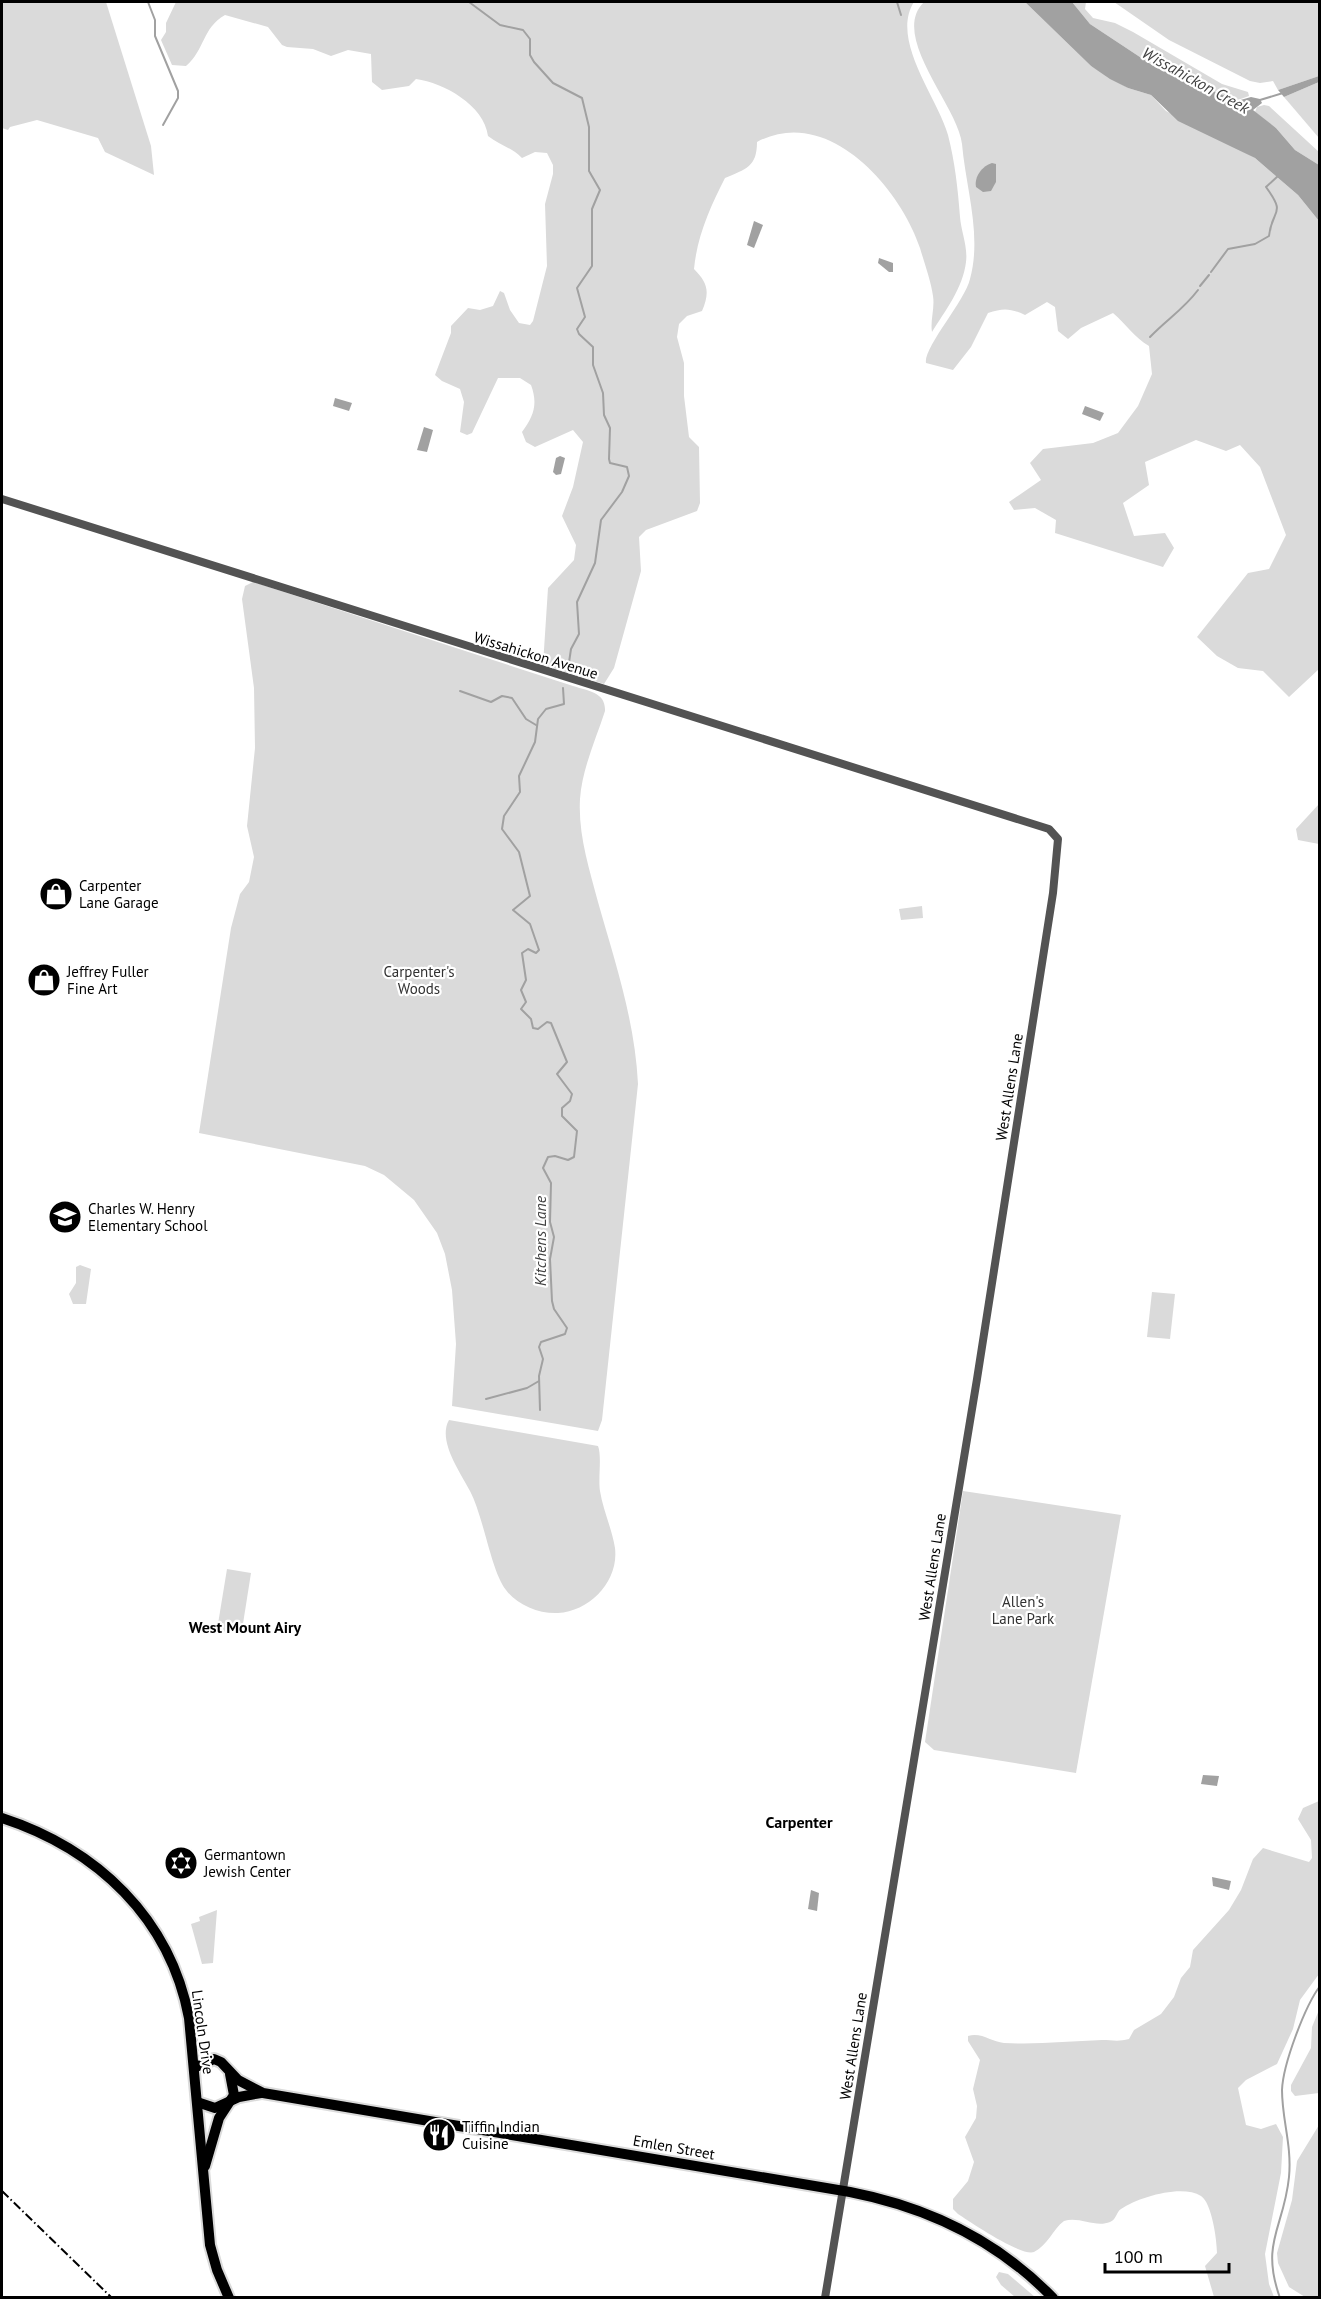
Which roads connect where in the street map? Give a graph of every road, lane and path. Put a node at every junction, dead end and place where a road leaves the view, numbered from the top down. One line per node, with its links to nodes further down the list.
1 (2, 499): 2 (street, Wissahickon Avenue)
2 (1058, 839): 10 (street, West Allens Lane)
3 (2, 1818): 4 (main road, Lincoln Drive)
4 (194, 2067): 5 (main road, Emlen Street); 8 (main road, Lincoln Drive)
5 (230, 2074): 6 (main road, Emlen Street); 7 (main road)
6 (263, 2093): 7 (main road, Emlen Street); 10 (main road, Emlen Street)
7 (232, 2100): 8 (main road, Emlen Street); 9 (main road)
8 (197, 2102): 9 (main road, Lincoln Drive)
9 (203, 2174): 11 (main road, Lincoln Drive)
10 (843, 2191): 12 (street, West Allens Lane); 13 (main road, Emlen Street)
11 (229, 2298)
12 (825, 2298)
13 (1053, 2298)

